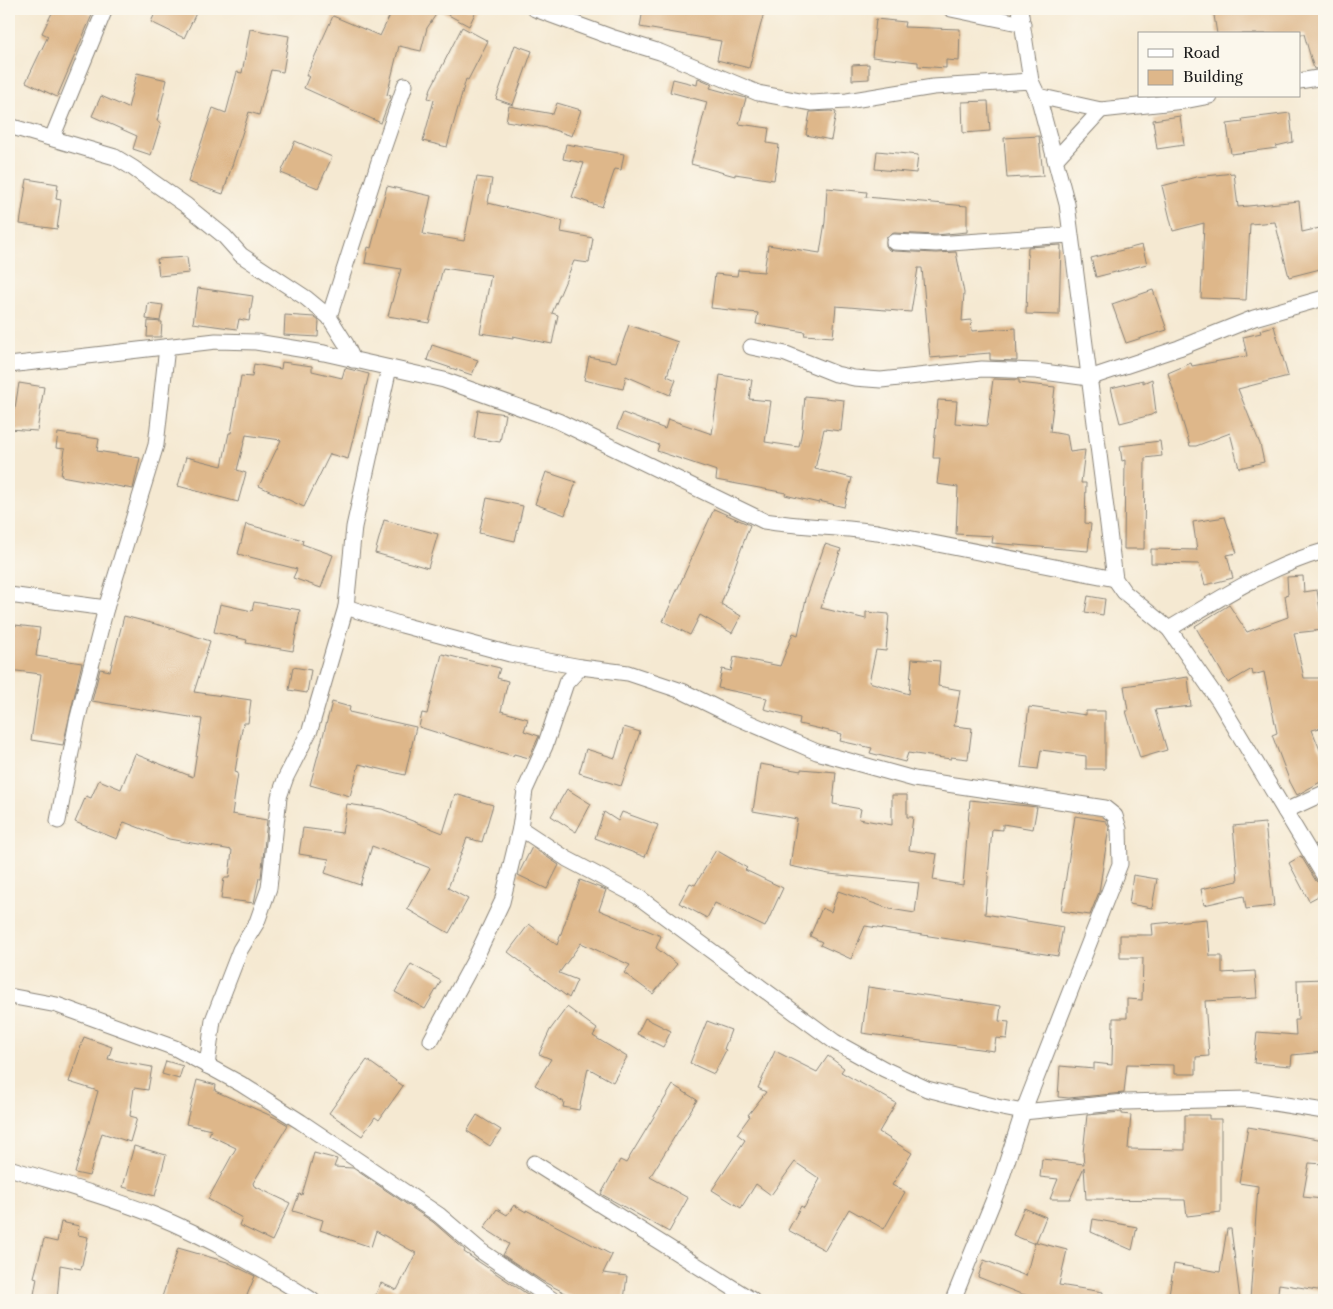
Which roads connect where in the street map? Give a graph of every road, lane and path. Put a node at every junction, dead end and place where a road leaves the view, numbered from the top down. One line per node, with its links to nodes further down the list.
1 (105, 9): 14 (street)
2 (535, 9): 7 (street)
3 (950, 9): 5 (street)
4 (1020, 9): 5 (street)
5 (1023, 24): 7 (street)
6 (1324, 76): 8 (street)
7 (1031, 81): 10 (street)
8 (1300, 81)
9 (405, 85): 19 (street)
10 (1038, 96): 12 (street); 15 (street)
11 (1200, 98): 12 (street)
12 (1101, 110): 15 (street)
13 (9, 126): 14 (street)
14 (52, 138): 19 (street)
15 (1055, 160): 16 (street)
16 (1070, 236): 17 (street); 25 (street)
17 (894, 242)
18 (1324, 298): 25 (street)
19 (329, 317): 22 (street)
20 (167, 346): 22 (street); 23 (street); 30 (street)
21 (751, 347): 25 (street)
22 (353, 360): 24 (street)
23 (9, 365)
24 (389, 368): 27 (street); 29 (street)
25 (1089, 378): 27 (street)
26 (1324, 552): 31 (street)
27 (1115, 578): 31 (street)
28 (9, 594): 30 (street)
29 (346, 607): 32 (street); 42 (street)
30 (106, 608): 37 (street)
31 (1170, 629): 36 (street)
32 (549, 661): 33 (street); 34 (street)
33 (581, 667): 34 (street); 44 (street)
34 (566, 683): 38 (street)
35 (1324, 793): 36 (street)
36 (1285, 811): 39 (street)
37 (58, 821)
38 (520, 828): 41 (street); 44 (street)
39 (1324, 876)
40 (9, 996): 42 (street)
41 (431, 1040)
42 (207, 1066): 48 (street)
43 (1324, 1111): 44 (street)
44 (1023, 1112): 50 (street)
45 (534, 1163): 49 (street)
46 (9, 1168): 47 (street)
47 (312, 1300)
48 (553, 1300)
49 (752, 1300)
50 (953, 1300)

